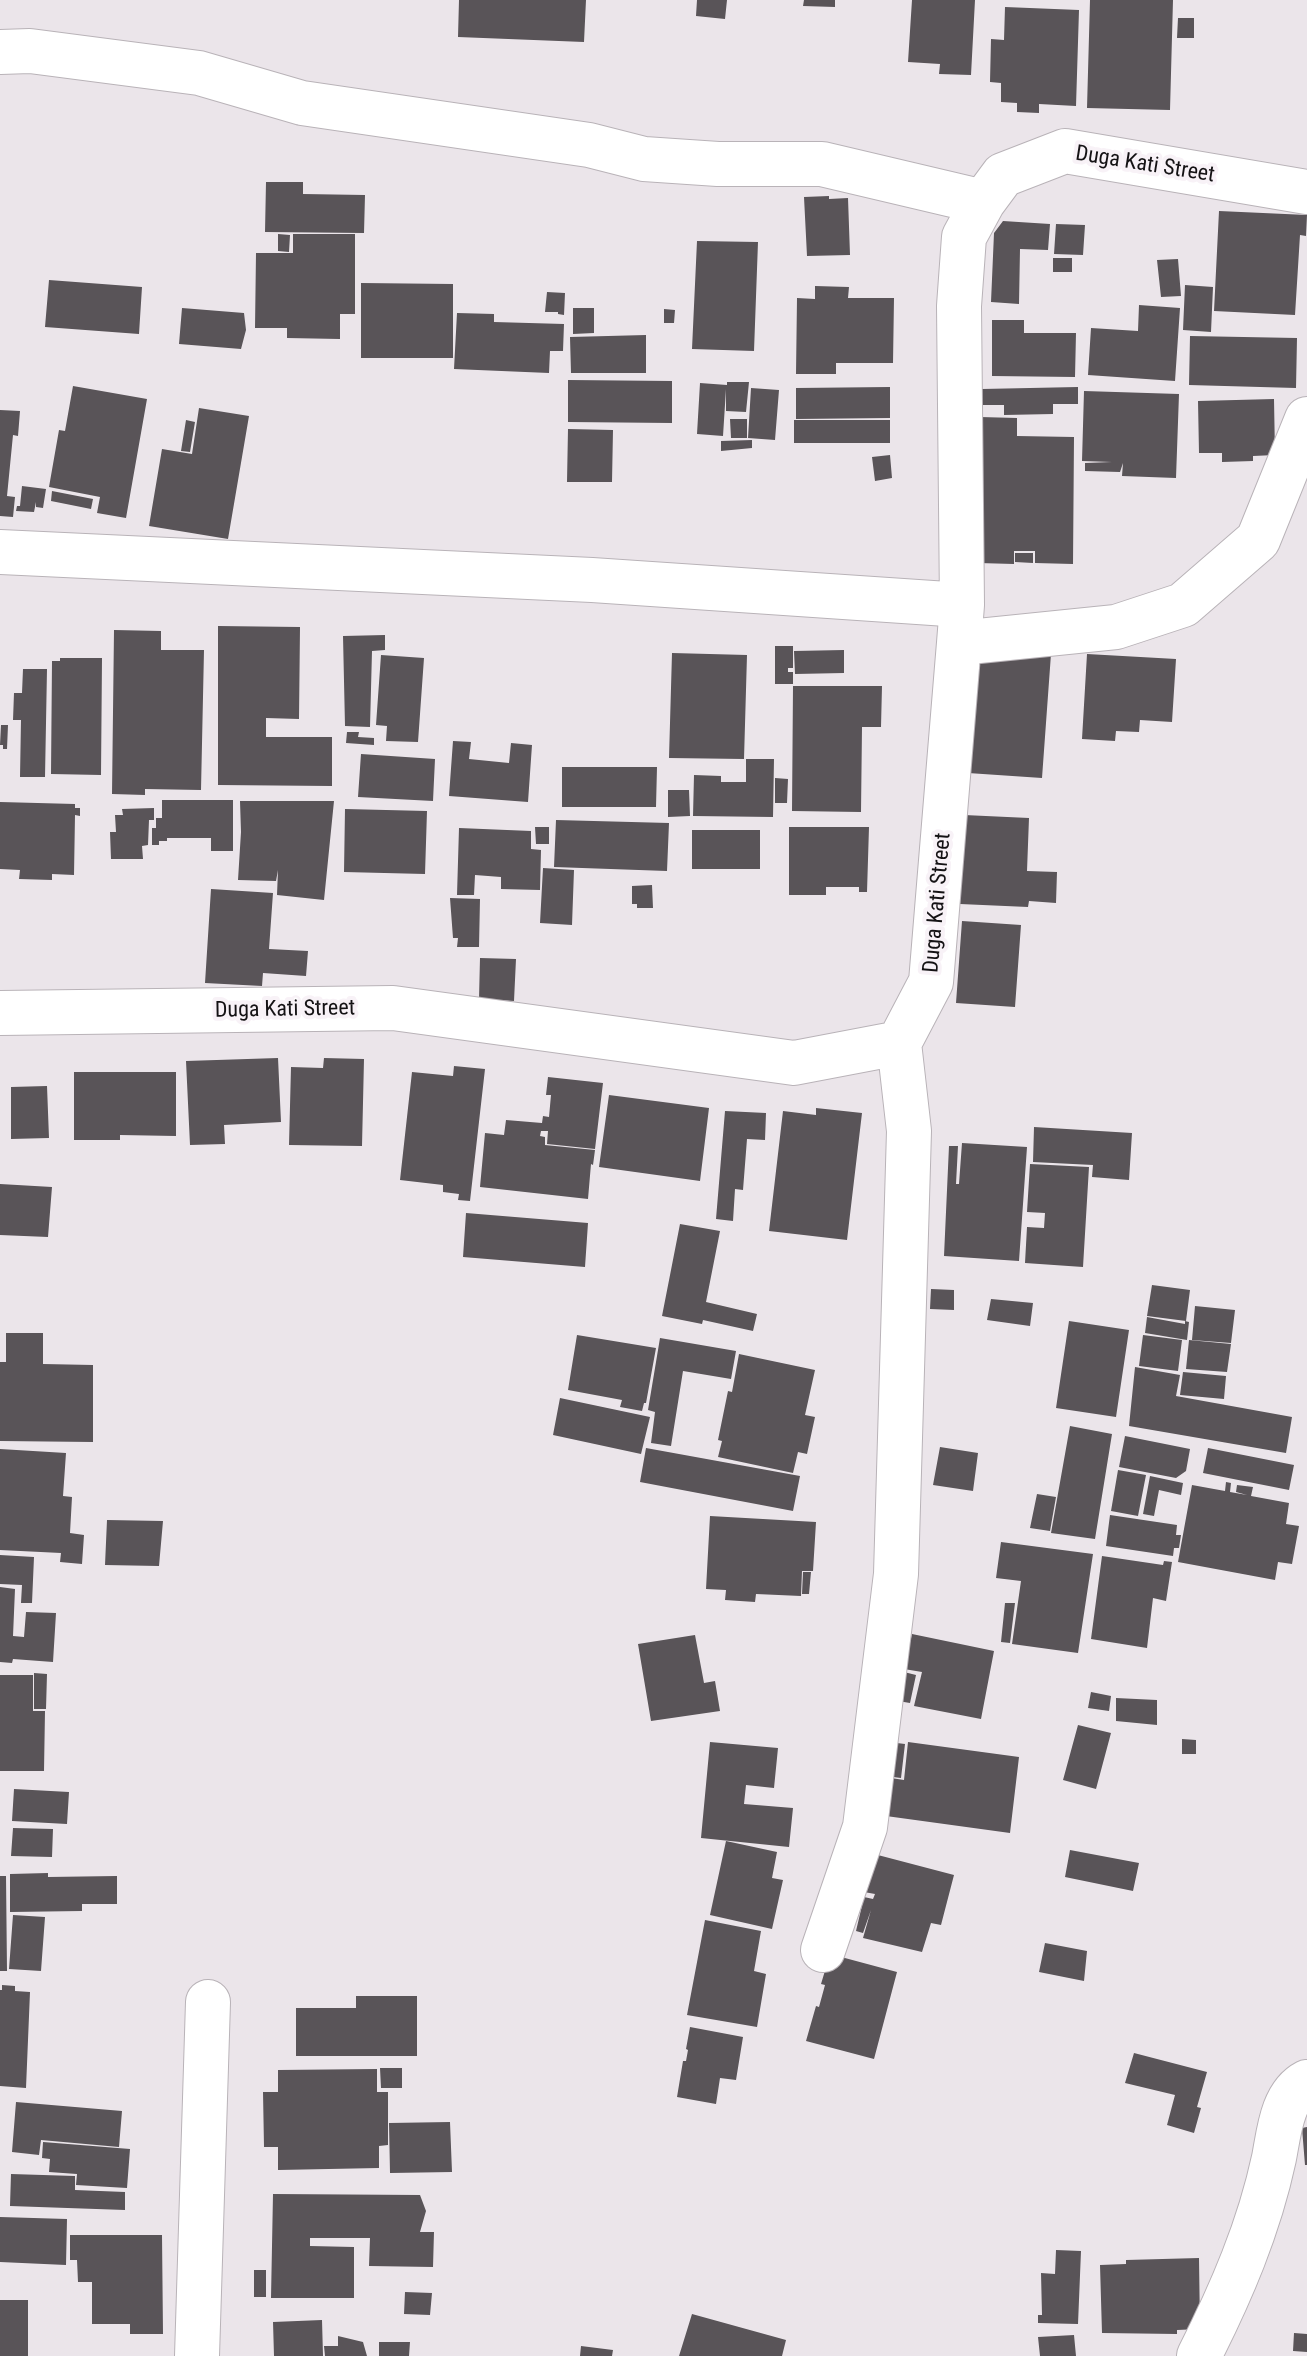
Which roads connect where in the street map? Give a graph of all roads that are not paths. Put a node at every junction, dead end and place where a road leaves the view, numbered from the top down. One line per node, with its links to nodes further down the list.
1 (0, 52): 3 (street)
2 (1307, 192): 3 (street, Duga Kati Street)
3 (983, 202): 6 (street, Duga Kati Street)
4 (1307, 419): 6 (street)
5 (0, 552): 6 (street)
6 (961, 624): 8 (street, Duga Kati Street)
7 (0, 1013): 8 (street, Duga Kati Street)
8 (899, 1043): 9 (street)
9 (823, 1950)
10 (208, 2002): 12 (street)
11 (1307, 2082): 13 (street)
12 (197, 2356)
13 (1199, 2356)

